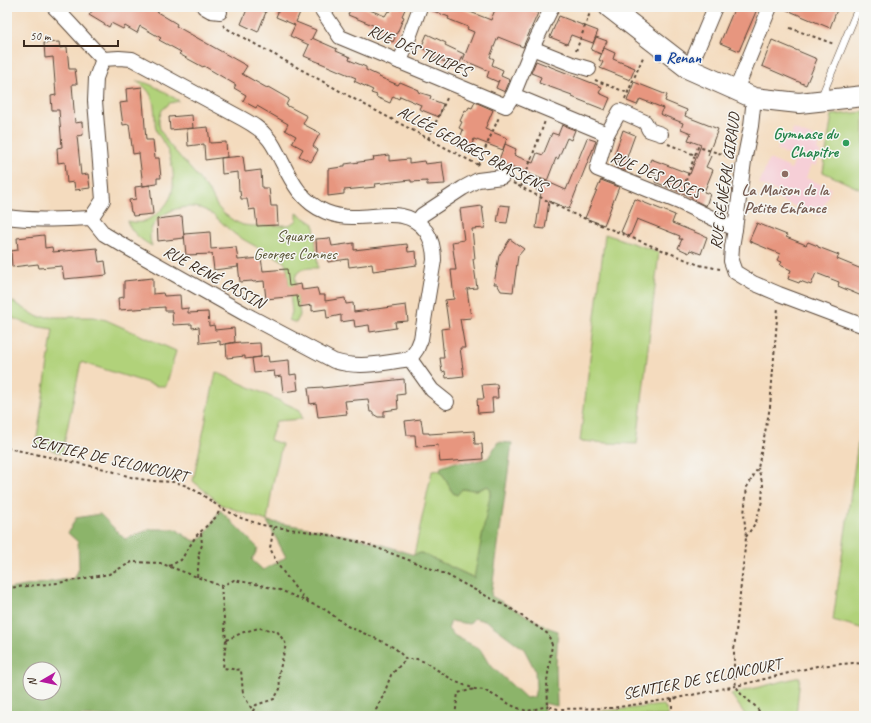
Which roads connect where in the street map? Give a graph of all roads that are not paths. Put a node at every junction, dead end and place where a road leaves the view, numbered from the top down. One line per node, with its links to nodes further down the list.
1 (54, 7): 12 (street)
2 (204, 7): 10 (street)
3 (320, 7): 13 (street, RUE DES TULIPES)
4 (420, 7): 13 (street)
5 (552, 7): 11 (street)
6 (609, 7): 15 (main road)
7 (715, 7): 15 (street)
8 (770, 7): 16 (street)
9 (864, 8): 20 (lane)
10 (220, 12)
11 (532, 48): 14 (street); 19 (street)
12 (103, 59): 25 (street); 26 (street)
13 (400, 62): 19 (street, RUE DES TULIPES)
14 (589, 69)
15 (689, 70): 16 (main road)
16 (736, 90): 18 (main road)
17 (864, 96): 20 (main road)
18 (754, 98): 20 (main road); 27 (street, RUE GÉNÉRAL GIRAUD)
19 (509, 100): 21 (street, RUE DES ROSES)
20 (820, 100)
21 (607, 134): 22 (street, RUE DES ROSES); 27 (street, RUE DES ROSES)
22 (661, 134)
23 (502, 177): 26 (street)
24 (7, 217): 25 (street)
25 (91, 218): 29 (street, RUE RENÉ CASSIN)
26 (417, 222): 29 (street)
27 (735, 229): 28 (street, RUE GÉNÉRAL GIRAUD)
28 (864, 326)
29 (410, 359): 30 (street)
30 (447, 402)

